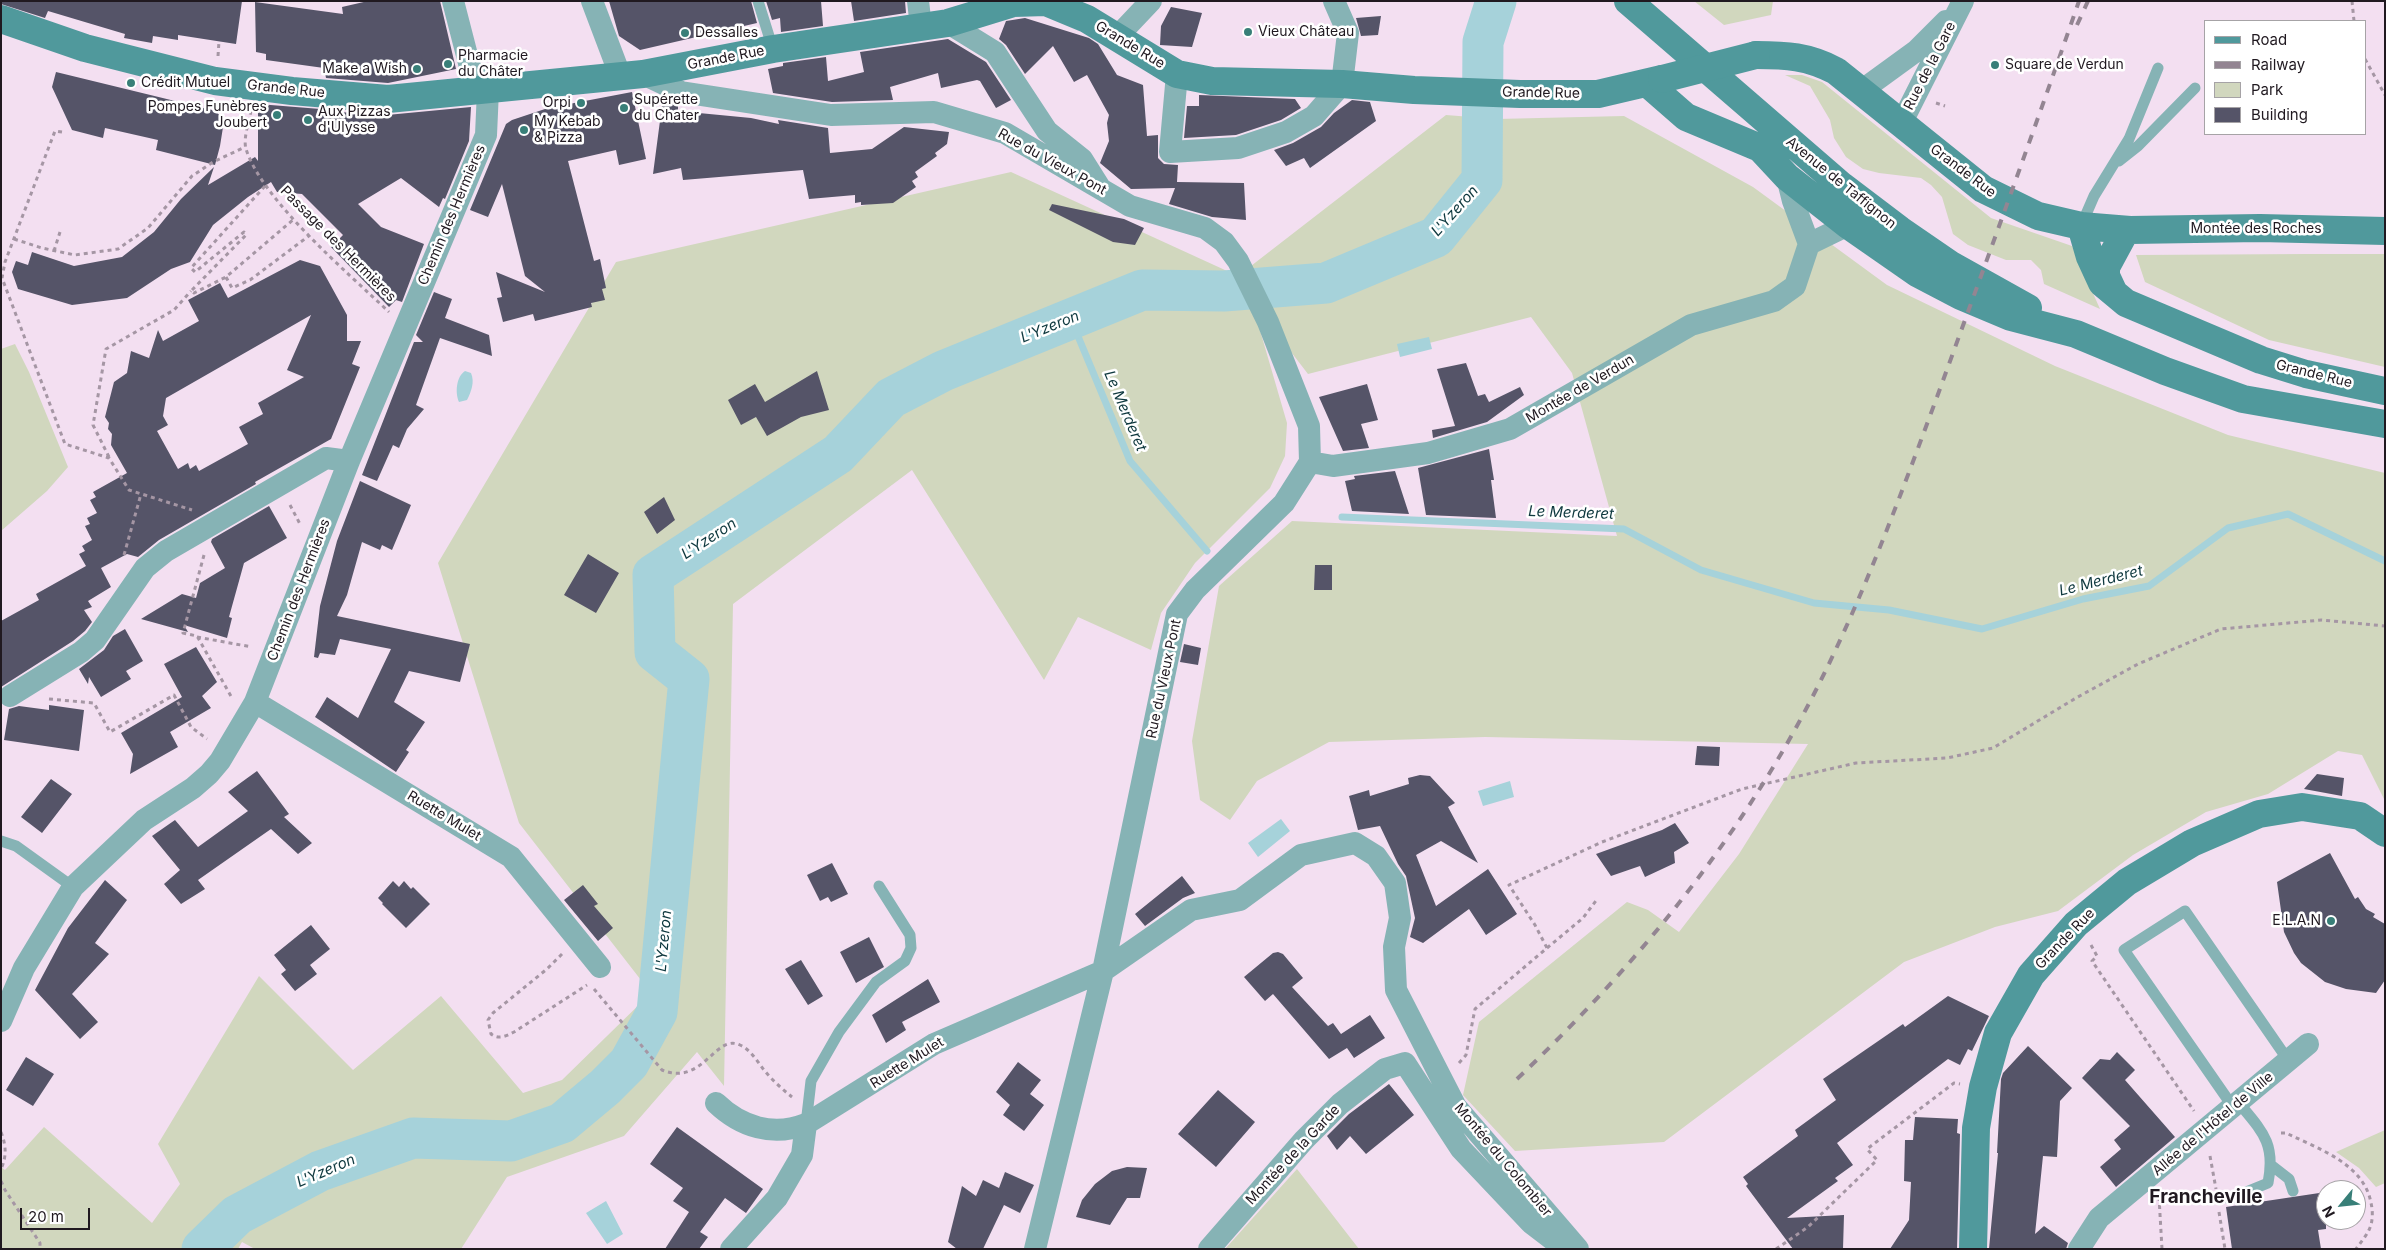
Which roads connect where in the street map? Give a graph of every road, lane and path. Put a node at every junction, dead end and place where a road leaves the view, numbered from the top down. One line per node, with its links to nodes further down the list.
1 (453, 1): 23 (street)
2 (592, 1): 19 (street)
3 (758, 1): 15 (lane)
4 (1151, 1): 14 (street)
5 (1334, 1): 21 (street)
6 (2352, 1): 12 (path)
7 (1046, 2): 13 (street, Grande Rue); 14 (street, Grande Rue)
8 (1961, 4): 24 (street, Rue de la Gare); 27 (street, Rue de la Gare)
9 (1633, 6): 48 (street, Avenue de Taffignon)
10 (920, 14): 13 (street, Grande Rue); 15 (street, Grande Rue)
11 (1, 19): 23 (street, Grande Rue)
12 (2354, 20)
13 (948, 23): 33 (street)
14 (1116, 38): 18 (street, Grande Rue)
15 (773, 49): 19 (street, Grande Rue)
16 (2366, 61): 25 (path)
17 (2158, 68): 30 (lane)
18 (1177, 74): 21 (street, Grande Rue); 21 (street)
19 (632, 75): 23 (street, Grande Rue); 33 (street, Rue du Vieux Pont)
20 (1655, 81): 21 (street, Grande Rue); 24 (street, Grande Rue, bridge); 31 (street)
21 (1351, 85)
22 (2195, 88): 30 (lane)
23 (488, 90): 47 (street, Chemin des Hermières)
24 (1861, 91): 27 (street, Grande Rue)
25 (2385, 95)
26 (250, 117): 29 (path)
27 (1901, 124): 36 (street, Grande Rue)
28 (62, 132): 41 (path)
29 (245, 147): 32 (path, Passage des Hermières); 43 (path)
30 (2112, 167): 36 (lane)
31 (1788, 177): 35 (street); 42 (street)
32 (265, 186): 34 (path, Passage des Hermières); 45 (path)
33 (1100, 189): 53 (street, Rue du Vieux Pont)
34 (294, 219): 40 (path, Passage des Hermières); 44 (path)
35 (1848, 225): 42 (street); 48 (street)
36 (2082, 226): 37 (street, Grande Rue); 46 (street)
37 (2126, 230): 38 (street, Montée des Roches); 46 (street)
38 (2385, 231)
39 (60, 232): 43 (path)
40 (310, 235): 44 (path); 47 (path, Passage des Hermières)
41 (14, 239): 43 (path); 51 (path)
42 (1809, 244): 53 (street, Montée de Verdun)
43 (54, 251)
44 (226, 277): 45 (path)
45 (191, 291): 51 (path)
46 (2114, 294): 49 (street, Grande Rue)
47 (405, 328): 52 (street, Chemin des Hermières)
48 (2076, 334): 50 (street)
49 (2385, 391)
50 (2385, 424)
51 (109, 458): 55 (path)
52 (349, 461): 54 (street); 64 (street, Chemin des Hermières)
53 (1310, 462): 76 (street, Rue du Vieux Pont)
54 (279, 485): 56 (street); 57 (path)
55 (141, 494): 56 (path); 58 (path)
56 (215, 523): 60 (path); 62 (street)
57 (304, 530)
58 (124, 556)
59 (2385, 626): 73 (path)
60 (197, 636): 61 (path); 63 (path)
61 (254, 647)
62 (10, 696)
63 (231, 697)
64 (255, 702): 70 (street, Chemin des Hermières); 72 (street, Ruette Mulet)
65 (94, 703): 66 (path)
66 (213, 744)
67 (2385, 833): 81 (street, Grande Rue)
68 (1, 841): 70 (lane)
69 (879, 886): 84 (lane)
70 (73, 887): 77 (street, Chemin des Hermières)
71 (1598, 898): 73 (path)
72 (572, 931): 75 (street, Ruette Mulet); 84 (path)
73 (1546, 948): 80 (path)
74 (2097, 956): 85 (path)
75 (600, 967)
76 (1103, 970): 80 (street, Montée du Colombier); 84 (street, Ruette Mulet); 99 (street)
77 (1, 1021)
78 (2308, 1044): 79 (street, Allée de l'Hôtel de Ville)
79 (2288, 1060): 83 (street, Allée de l'Hôtel de Ville); 83 (lane)
80 (1444, 1083): 102 (street, Montée du Colombier)
81 (1983, 1087): 103 (path); 104 (street, Grande Rue)
82 (716, 1103): 84 (street, Ruette Mulet)
83 (2236, 1105): 87 (lane); 105 (street, Allée de l'Hôtel de Ville)
84 (807, 1115): 98 (street)
85 (2196, 1115)
86 (1, 1132): 90 (path)
87 (2265, 1135): 89 (lane); 108 (path)
88 (2209, 1150): 94 (path)
89 (2271, 1165): 92 (lane); 95 (lane)
90 (1, 1169)
91 (1, 1180): 97 (path)
92 (2293, 1191)
93 (2159, 1195): 106 (path)
94 (2217, 1196)
95 (2229, 1198)
96 (2218, 1206): 107 (path)
97 (40, 1249)
98 (731, 1249)
99 (1035, 1249)
100 (1209, 1249): 101 (street, Montée de la Garde)
101 (1566, 1249)
102 (1578, 1249)
103 (1776, 1249)
104 (1973, 1249)
105 (2079, 1249)
106 (2162, 1249)
107 (2225, 1249)
108 (2356, 1249)

